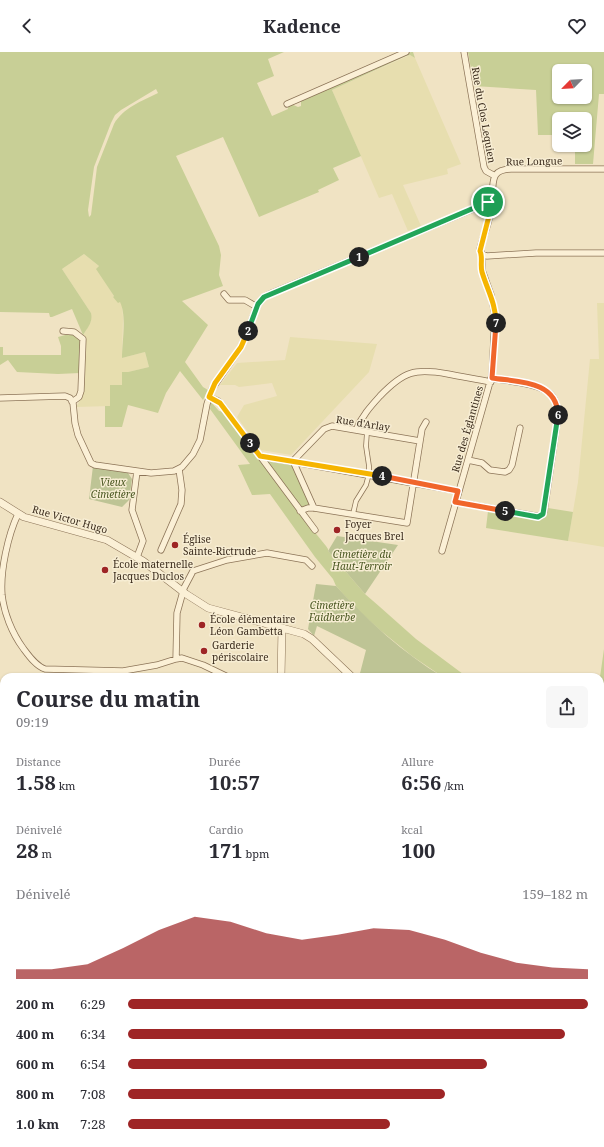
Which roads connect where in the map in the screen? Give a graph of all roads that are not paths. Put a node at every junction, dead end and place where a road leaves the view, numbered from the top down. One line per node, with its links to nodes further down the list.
1 (406, 52): 3 (street)
2 (464, 52): 5 (street, Rue du Clos Lequien)
3 (287, 104)
4 (604, 169): 5 (street, Rue Longue)
5 (494, 176): 6 (street, Rue Longue)
6 (488, 202): 8 (street, Rue Longue); 10 (street)
7 (604, 253): 8 (street)
8 (482, 254): 12 (street, Rue des Églantines)
9 (224, 294): 10 (street)
10 (257, 307): 13 (street)
11 (63, 331): 15 (street)
12 (491, 380): 18 (street); 22 (street, Rue des Églantines); 30 (street)
13 (209, 397): 21 (street); 24 (street)
14 (0, 398): 15 (street)
15 (72, 402): 25 (street)
16 (426, 422): 20 (street)
17 (520, 428): 22 (street)
18 (356, 430): 19 (street, Rue d'Arlay); 23 (street, Rue d'Arlay)
19 (367, 432): 20 (street, Rue d'Arlay); 26 (street)
20 (420, 441): 27 (street)
21 (260, 456): 23 (street); 32 (street)
22 (468, 460): 28 (street, Rue des Églantines)
23 (292, 461): 26 (street); 31 (street)
24 (179, 469): 25 (street); 36 (street)
25 (137, 471): 38 (street)
26 (369, 474): 27 (street); 34 (street)
27 (413, 482): 28 (street); 34 (street)
28 (458, 491): 30 (street, Rue des Églantines)
29 (0, 502): 33 (street, Rue Victor Hugo)
30 (455, 502): 37 (street, Rue des Églantines)
31 (314, 508): 32 (street); 34 (street)
32 (300, 511): 35 (street)
33 (18, 514): 38 (street, Rue Victor Hugo); 42 (street)
34 (353, 514)
35 (314, 530)
36 (161, 550)
37 (442, 551)
38 (137, 557): 40 (street, Rue Victor Hugo)
39 (312, 566): 40 (street)
40 (183, 591): 41 (street, Rue Victor Hugo); 42 (street)
41 (282, 628): 44 (street); 45 (street, Rue Victor Hugo)
42 (176, 658): 43 (street)
43 (218, 673)
44 (281, 673)
45 (348, 673)
46 (308, 1147): 47 (street)
47 (311, 1147)

